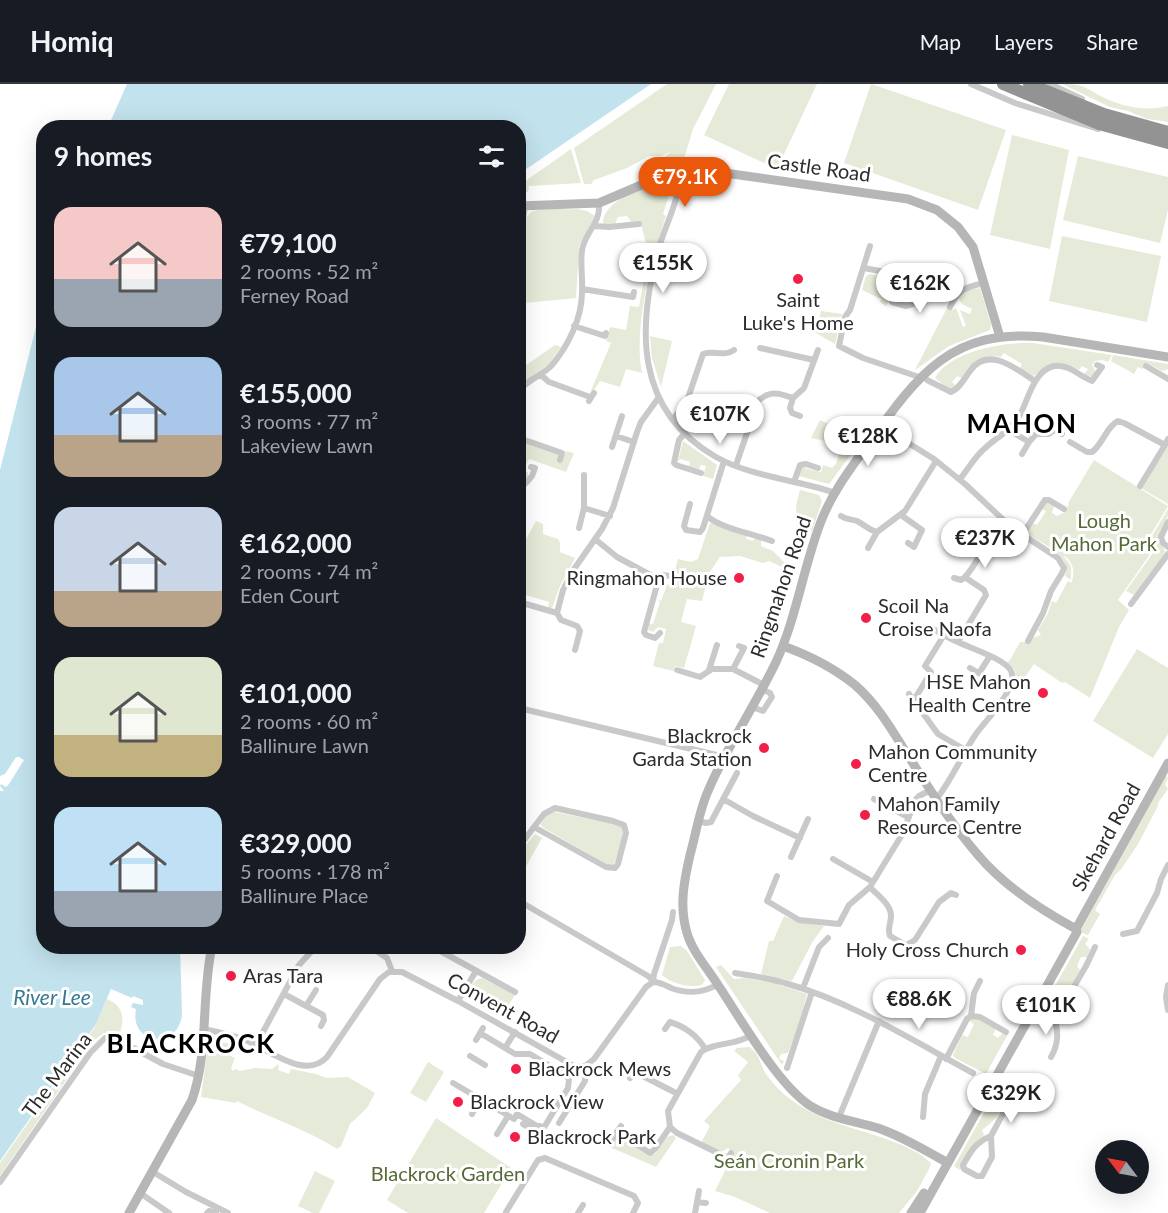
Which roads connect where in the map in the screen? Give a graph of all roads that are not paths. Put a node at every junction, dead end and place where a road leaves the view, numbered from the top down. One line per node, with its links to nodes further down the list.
1 (971, 84): 7 (street)
2 (1003, 84): 7 (highway)
3 (1029, 84): 5 (highway)
4 (1050, 84): 5 (street)
5 (1144, 127): 6 (highway)
6 (1168, 132)
7 (1128, 133): 8 (highway)
8 (1168, 143)
9 (679, 172): 10 (street, Castle Road); 17 (street, Castle Road); 39 (street)
10 (599, 203): 11 (street, Castle Road); 13 (street)
11 (526, 206)
12 (639, 224): 13 (street)
13 (594, 226): 18 (street)
14 (870, 246): 15 (street)
15 (864, 268): 16 (street); 35 (street)
16 (923, 281): 20 (street); 21 (street)
17 (984, 282): 20 (street); 25 (street, Castle Road)
18 (582, 289): 19 (street); 23 (street)
19 (634, 292)
20 (956, 294): 22 (street)
21 (892, 302)
22 (950, 307)
23 (574, 326): 24 (street); 33 (street)
24 (606, 333)
25 (1000, 337): 29 (street, Ringmahon Road); 35 (street, Ringmahon Road)
26 (760, 348): 30 (street)
27 (734, 350): 43 (street)
28 (818, 350): 30 (street)
29 (1168, 357)
30 (814, 360): 40 (street)
31 (1100, 366): 36 (street)
32 (1146, 366): 34 (street)
33 (541, 375): 37 (street); 38 (street)
34 (1167, 376)
35 (923, 379): 36 (street); 44 (street, Ringmahon Road)
36 (1035, 381): 45 (street)
37 (526, 384)
38 (591, 397)
39 (659, 398): 43 (street); 50 (street)
40 (793, 398): 42 (street); 59 (street)
41 (622, 416): 48 (street)
42 (800, 416)
43 (673, 419): 46 (street)
44 (881, 426): 58 (street); 68 (street, Ringmahon Road)
45 (1010, 430): 51 (street); 64 (street)
46 (685, 433): 57 (street); 62 (street)
47 (1062, 434): 51 (street)
48 (616, 436): 50 (street); 54 (street)
49 (526, 440): 56 (street)
50 (634, 442): 73 (street)
51 (1029, 442): 55 (street)
52 (1070, 442): 53 (street)
53 (1166, 442): 67 (street)
54 (612, 447)
55 (1022, 454)
56 (560, 460)
57 (724, 461): 59 (street); 74 (street)
58 (936, 461): 64 (street); 72 (street)
59 (736, 465): 65 (street)
60 (531, 466): 66 (street)
61 (818, 468): 65 (street)
62 (701, 473)
63 (584, 476): 70 (street)
64 (960, 479): 76 (street)
65 (794, 482): 68 (street)
66 (526, 483)
67 (1140, 486)
68 (834, 493): 102 (street, Ringmahon Road)
69 (689, 507): 74 (street)
70 (584, 508): 73 (street); 80 (street)
71 (1055, 513): 82 (street)
72 (901, 515): 81 (street); 85 (street)
73 (610, 516): 83 (street)
74 (707, 516): 84 (street)
75 (841, 516): 77 (street)
76 (1002, 519): 82 (street); 92 (street)
77 (848, 520): 79 (street); 81 (street)
78 (1168, 522): 86 (street)
79 (844, 527)
80 (579, 528)
81 (877, 532): 87 (street)
82 (1022, 535): 99 (street)
83 (595, 539): 90 (street); 95 (street)
84 (772, 541)
85 (908, 543)
86 (1168, 547)
87 (867, 548)
88 (1168, 554): 93 (street)
89 (670, 576): 90 (street)
90 (656, 578): 98 (street)
91 (954, 578): 92 (street)
92 (966, 578): 100 (street)
93 (1126, 594)
94 (526, 601): 95 (street)
95 (557, 613): 104 (street)
96 (933, 631): 97 (street)
97 (944, 634): 100 (street); 112 (street)
98 (657, 635)
99 (1028, 641)
100 (958, 642): 105 (street)
101 (717, 645): 109 (street)
102 (783, 646): 110 (street, Ringmahon Road); 118 (street)
103 (742, 647): 107 (street)
104 (575, 650)
105 (990, 656): 106 (street); 114 (street)
106 (970, 668)
107 (733, 669): 109 (street); 110 (street)
108 (677, 670): 109 (street)
109 (709, 671)
110 (763, 687): 115 (street, Ringmahon Road)
111 (909, 694): 112 (street)
112 (914, 700): 114 (street)
113 (526, 710): 115 (street)
114 (967, 751): 118 (street)
115 (725, 757): 123 (street, Ringmahon Road)
116 (1168, 763): 137 (street, Skehard Road)
117 (727, 774): 119 (street)
118 (934, 794): 121 (street); 137 (street)
119 (723, 799): 123 (street); 126 (street)
120 (874, 800): 121 (street)
121 (908, 817): 131 (street)
122 (808, 819): 126 (street)
123 (699, 821): 150 (street, Ringmahon Road)
124 (534, 827): 124 (street); 125 (street)
125 (526, 838)
126 (800, 838): 127 (street)
127 (791, 856)
128 (833, 859): 131 (street)
129 (1168, 865): 138 (street)
130 (778, 880): 133 (street)
131 (872, 884): 132 (street); 133 (street)
132 (956, 895)
133 (767, 901): 135 (street)
134 (526, 905): 149 (street)
135 (760, 906)
136 (673, 912): 149 (street)
137 (1076, 929): 159 (street, Skehard Road)
138 (1123, 934)
139 (828, 938): 152 (street)
140 (1095, 947): 162 (street)
141 (211, 954): 165 (street)
142 (309, 954): 156 (street)
143 (381, 954): 145 (street)
144 (445, 954): 146 (street)
145 (392, 971): 157 (street, Convent Road); 171 (street)
146 (476, 971): 154 (street); 157 (street)
147 (735, 973): 152 (street)
148 (980, 981): 161 (street)
149 (653, 982): 150 (street); 180 (street)
150 (718, 984): 169 (street, Ringmahon Road)
151 (1168, 985): 160 (street)
152 (803, 988): 155 (street)
153 (316, 990): 158 (street)
154 (515, 992)
155 (812, 992): 163 (street); 178 (street)
156 (284, 994): 158 (street); 171 (street)
157 (458, 1001): 167 (street, Convent Road)
158 (306, 1006): 164 (street)
159 (1031, 1009): 162 (street); 187 (street, Skehard Road)
160 (1168, 1010)
161 (971, 1016): 170 (street); 177 (street)
162 (1055, 1018): 176 (street)
163 (879, 1021): 177 (street); 193 (street)
164 (321, 1026)
165 (204, 1029): 171 (street); 183 (street)
166 (665, 1029): 173 (street)
167 (514, 1032): 172 (street); 180 (street, Convent Road)
168 (480, 1034): 172 (street)
169 (752, 1035): 173 (street); 193 (street, Ringmahon Road)
170 (997, 1036)
171 (256, 1045)
172 (505, 1048): 198 (street)
173 (705, 1049): 188 (street)
174 (470, 1056): 179 (street)
175 (782, 1057): 178 (street)
176 (1051, 1057)
177 (944, 1058): 182 (street); 194 (street)
178 (790, 1060): 181 (street)
179 (485, 1065)
180 (585, 1066): 195 (street)
181 (787, 1068)
182 (973, 1073)
183 (199, 1076): 205 (street); 206 (street, The Marina)
184 (630, 1078): 188 (street)
185 (453, 1083): 189 (street)
186 (1028, 1084): 190 (street)
187 (987, 1087): 190 (street); 204 (street, Skehard Road)
188 (676, 1094): 197 (street)
189 (480, 1099): 191 (street); 192 (street)
190 (1010, 1100): 200 (street)
191 (472, 1114)
192 (508, 1116): 198 (street); 199 (street)
193 (839, 1117): 204 (street, Ringmahon Road)
194 (923, 1117)
195 (559, 1123)
196 (522, 1124): 198 (street)
197 (670, 1126): 202 (street); 203 (street)
198 (539, 1130): 201 (street)
199 (497, 1134)
200 (991, 1136): 200 (street)
201 (534, 1139)
202 (611, 1141)
203 (731, 1153)
204 (945, 1162): 221 (street, Skehard Road); 222 (street, Skehard Road)
205 (153, 1172): 208 (street); 217 (street)
206 (0, 1182)
207 (699, 1191): 209 (street)
208 (140, 1193): 213 (street); 214 (street)
209 (697, 1202): 210 (street); 220 (street)
210 (706, 1203)
211 (583, 1205): 218 (street)
212 (506, 1212): 219 (street)
213 (129, 1213)
214 (169, 1213)
215 (207, 1213): 216 (street)
216 (216, 1213)
217 (228, 1213)
218 (578, 1213)
219 (633, 1213)
220 (696, 1213)
221 (911, 1213)
222 (920, 1213)

